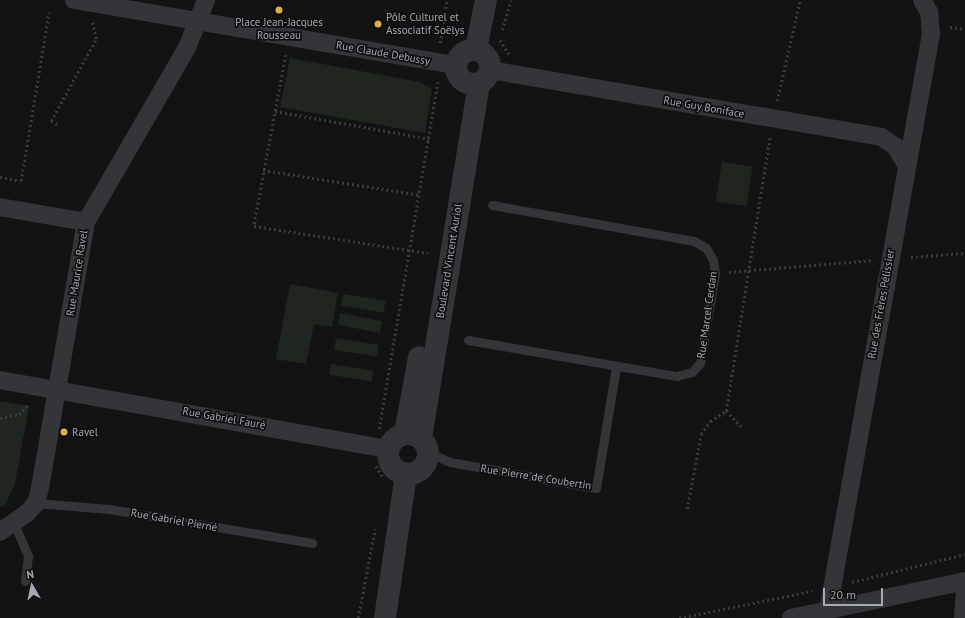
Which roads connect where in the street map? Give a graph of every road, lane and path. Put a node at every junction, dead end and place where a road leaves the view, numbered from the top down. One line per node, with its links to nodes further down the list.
1 (74, 0): 10 (street, Rue Claude Debussy)
2 (206, 0): 10 (street, Rue Maurice Ravel)
3 (447, 0): 12 (path)
4 (486, 0): 12 (street)
5 (511, 0): 13 (path)
6 (800, 0): 15 (path)
7 (922, 0): 18 (street, Rue des Frères Pélissier)
8 (50, 12): 20 (path)
9 (92, 20): 16 (path)
10 (199, 22): 11 (street, Rue Claude Debussy); 24 (street, Rue Maurice Ravel)
11 (289, 37): 12 (street, Rue Claude Debussy); 14 (path)
12 (465, 72): 13 (street, Rue Guy Boniface); 17 (path); 25 (street, Boulevard Vincent Auriol); 39 (street, Boulevard Vincent Auriol)
13 (515, 75): 15 (street, Rue Guy Boniface)
14 (276, 111): 17 (path); 19 (path)
15 (773, 118): 18 (street, Rue Guy Boniface); 29 (path)
16 (57, 125)
17 (430, 139): 21 (path)
18 (906, 164): 28 (street, Rue des Frères Pélissier)
19 (263, 170): 21 (path); 26 (path)
20 (0, 177)
21 (421, 196): 26 (path)
22 (492, 205): 30 (lane, Rue Marcel Cerdan)
23 (0, 207): 24 (street)
24 (86, 222): 35 (street, Rue Maurice Ravel)
25 (438, 246): 26 (path); 39 (street, Boulevard Vincent Auriol)
26 (410, 253): 40 (path)
27 (965, 253): 28 (path)
28 (889, 259): 29 (path); 51 (street, Rue des Frères Pélissier)
29 (749, 270): 30 (path); 36 (path)
30 (715, 273): 32 (lane, Rue Marcel Cerdan)
31 (468, 340): 32 (lane, Rue Marcel Cerdan)
32 (616, 367): 39 (lane, Rue Pierre de Coubertin)
33 (0, 380): 34 (street, Rue Gabriel Fauré)
34 (35, 386): 35 (street, Rue Gabriel Fauré); 37 (path)
35 (59, 390): 40 (street, Rue Gabriel Fauré); 43 (street, Rue Maurice Ravel)
36 (726, 411): 38 (path); 44 (path)
37 (0, 418)
38 (741, 426)
39 (418, 442): 40 (street); 41 (street)
40 (383, 446): 41 (street); 42 (path)
41 (406, 474): 53 (street)
42 (383, 488)
43 (36, 503): 46 (street); 47 (lane, Rue Gabriel Pierné)
44 (687, 509)
45 (376, 526): 52 (path)
46 (7, 528): 48 (lane)
47 (312, 543)
48 (25, 580)
49 (965, 582): 51 (street)
50 (965, 591): 55 (street)
51 (828, 611): 54 (street)
52 (358, 618)
53 (385, 618)
54 (791, 618)
55 (963, 618)

